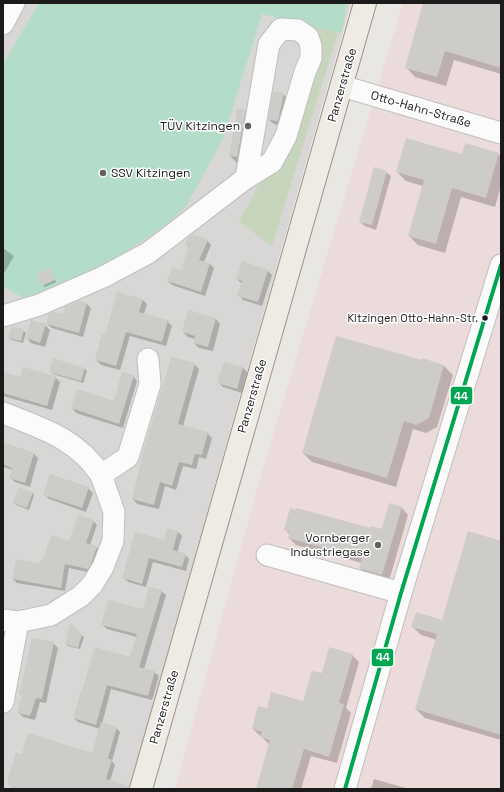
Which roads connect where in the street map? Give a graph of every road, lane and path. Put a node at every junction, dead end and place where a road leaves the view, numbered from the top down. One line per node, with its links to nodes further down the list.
1 (14, 3): 3 (street)
2 (365, 3): 4 (main road, Panzerstraße)
3 (3, 24)
4 (342, 86): 5 (street, Otto-Hahn-Straße); 16 (main road, Panzerstraße)
5 (501, 133)
6 (239, 184): 6 (street); 8 (street)
7 (501, 265): 13 (street)
8 (3, 316)
9 (148, 359): 11 (street)
10 (3, 413): 11 (street)
11 (101, 475): 14 (street)
12 (267, 555): 13 (street)
13 (401, 593): 17 (street)
14 (10, 621): 15 (street)
15 (3, 702)
16 (141, 789)
17 (345, 789)

